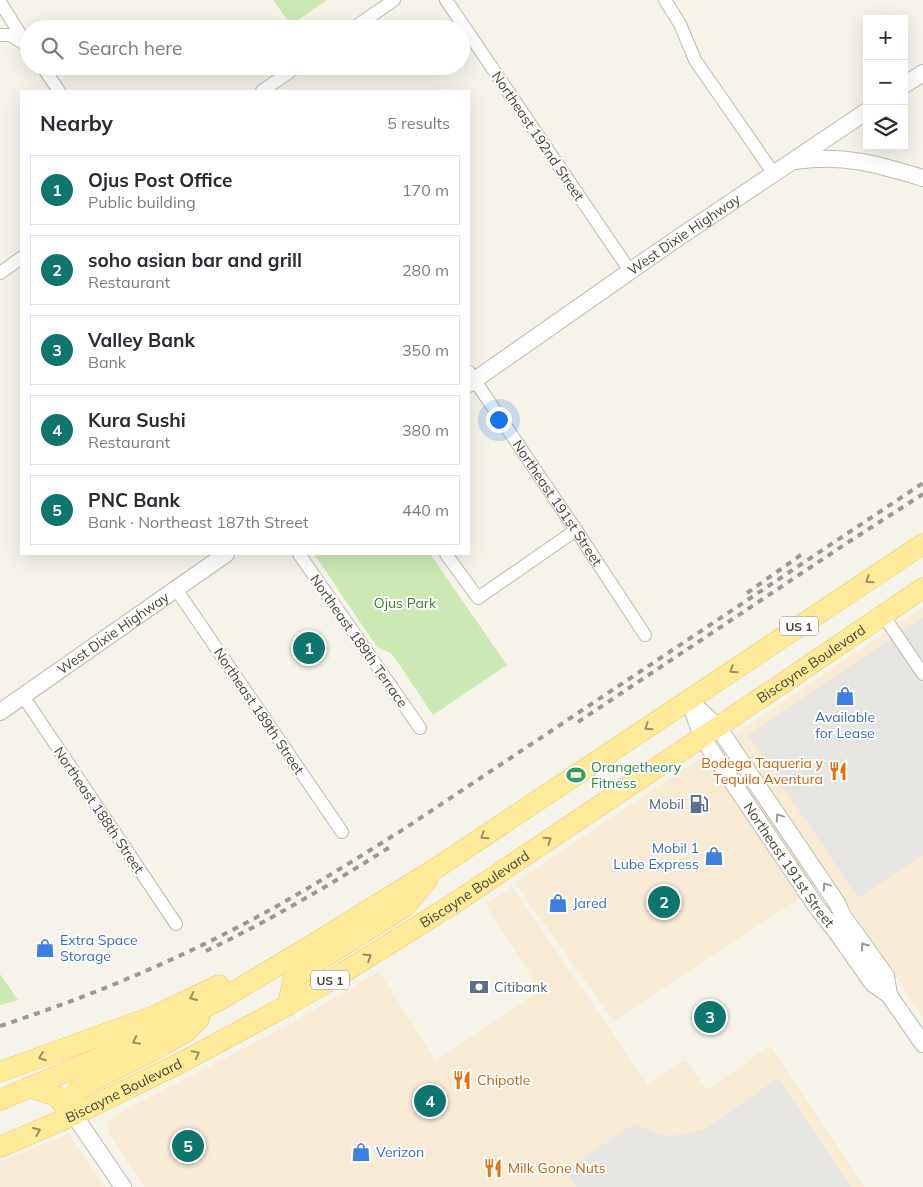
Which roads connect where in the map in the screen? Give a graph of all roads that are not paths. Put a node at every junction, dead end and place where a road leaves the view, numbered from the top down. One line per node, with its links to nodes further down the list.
1 (394, 0): 5 (street)
2 (446, 0): 6 (street, Northeast 192nd Street)
3 (665, 0): 19 (street)
4 (0, 2): 7 (street)
5 (365, 20)
6 (460, 20)
7 (20, 33)
8 (0, 35): 10 (street)
9 (470, 35): 22 (street, Northeast 192nd Street)
10 (20, 41)
11 (923, 73): 14 (street)
12 (48, 75): 16 (street)
13 (287, 75): 15 (street)
14 (908, 83)
15 (269, 89)
16 (58, 90)
17 (863, 114): 18 (street)
18 (792, 162): 19 (street, West Dixie Highway); 20 (street, West Dixie Highway)
19 (774, 174): 22 (street, West Dixie Highway)
20 (923, 178)
21 (20, 259): 23 (street)
22 (630, 272): 24 (street, West Dixie Highway)
23 (0, 273)
24 (471, 379): 25 (street, Northeast 191st Street)
25 (576, 530): 29 (street); 33 (street, Northeast 191st Street)
26 (923, 544): 36 (main road, US 1, one-way to 36)
27 (225, 555): 31 (street, West Dixie Highway)
28 (300, 555): 38 (street, Northeast 189th Terrace)
29 (447, 555)
30 (923, 588): 32 (main road, Biscayne Boulevard / US 1)
31 (176, 589): 35 (street, West Dixie Highway); 40 (street, Northeast 189th Street)
32 (883, 615): 34 (street); 39 (main road, Biscayne Boulevard / US 1)
33 (645, 635)
34 (923, 674)
35 (23, 696): 37 (street, West Dixie Highway); 42 (street, Northeast 188th Street)
36 (689, 700): 39 (street, Northeast 191st Street); 41 (main road, US 1, one-way to 41)
37 (0, 712)
38 (420, 728)
39 (710, 732): 45 (main road, Biscayne Boulevard / US 1, one-way to 39); 46 (street, Northeast 191st Street)
40 (342, 832)
41 (438, 867): 43 (main road, US 1); 45 (main road)
42 (176, 924)
43 (302, 951): 44 (main road, US 1); 47 (main road, one-way to 47)
44 (218, 1001): 48 (main road, US 1, one-way to 48); 50 (main road)
45 (288, 1005): 50 (main road, Biscayne Boulevard / US 1, one-way to 45)
46 (923, 1044)
47 (0, 1072)
48 (29, 1087): 49 (main road, US 1); 50 (main road)
49 (0, 1100)
50 (74, 1115): 51 (main road, Biscayne Boulevard / US 1, one-way to 50); 52 (street)
51 (0, 1146)
52 (123, 1187)

